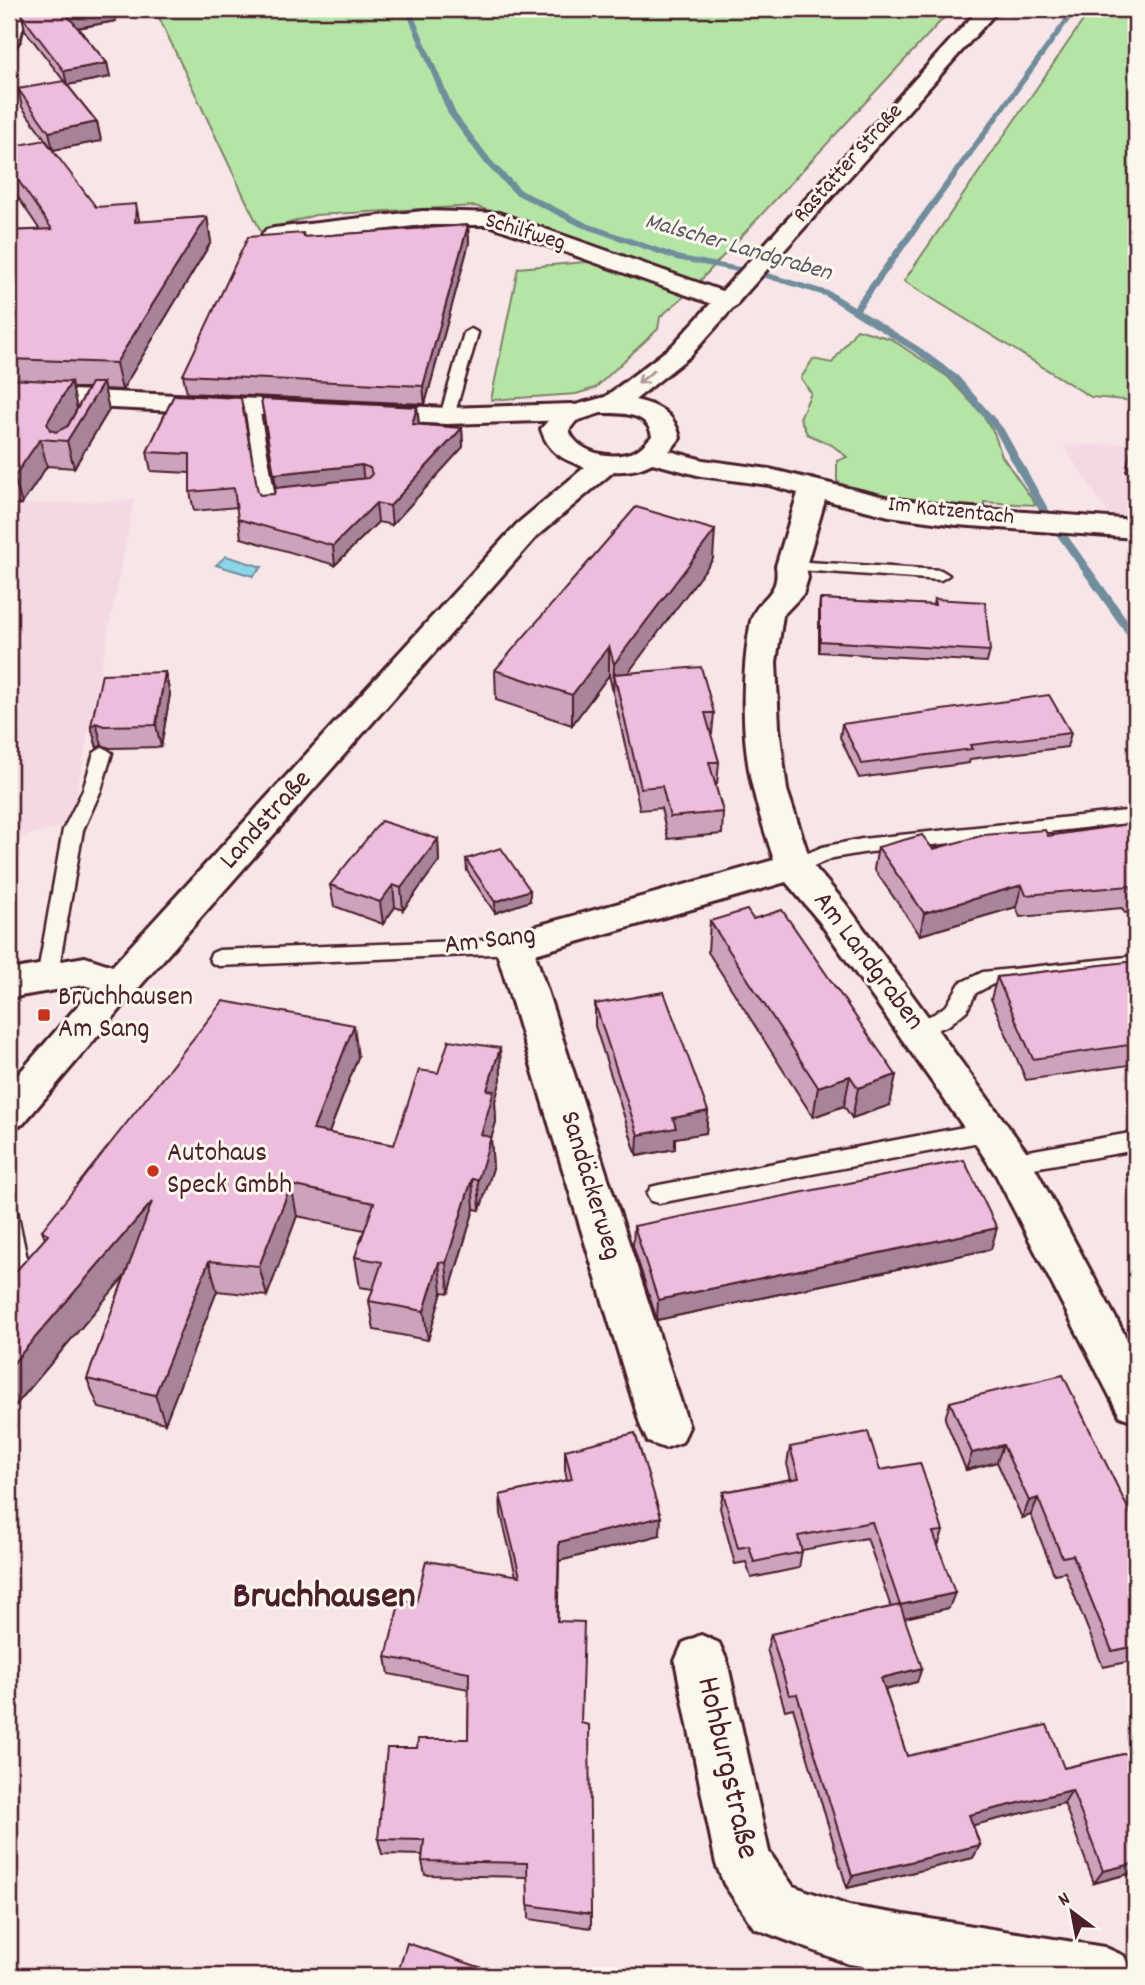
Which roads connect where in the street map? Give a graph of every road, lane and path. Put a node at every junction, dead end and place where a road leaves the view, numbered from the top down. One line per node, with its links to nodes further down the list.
1 (18, 9): 3 (street)
2 (989, 9): 5 (street, Rastatter Straße)
3 (9, 41)
4 (274, 235): 5 (street, Schilfweg)
5 (727, 301): 7 (street, Rastatter Straße)
6 (471, 333): 12 (lane)
7 (681, 351): 9 (street, Rastatter Straße, one-way to 9); 13 (street, Rastatter Straße)
8 (9, 395): 10 (street)
9 (613, 404): 11 (street); 13 (street)
10 (252, 407): 12 (street); 17 (lane)
11 (571, 412): 12 (street); 14 (street)
12 (454, 416): 14 (street)
13 (657, 436): 15 (street); 16 (street, Im Katzentach)
14 (560, 443): 15 (street); 19 (street, Landstraße)
15 (607, 463): 19 (street, Landstraße)
16 (814, 489): 18 (street, Im Katzentach); 20 (street, Am Landgraben)
17 (273, 503)
18 (1136, 528)
19 (527, 530): 29 (street, Landstraße)
20 (791, 566): 21 (lane); 24 (street, Am Landgraben)
21 (941, 575)
22 (103, 753): 28 (lane)
23 (1136, 816): 24 (lane)
24 (794, 867): 25 (street, Am Sang); 31 (street, Am Landgraben)
25 (514, 946): 26 (lane, Am Sang); 39 (street, Sandäckerweg)
26 (219, 958)
27 (1136, 963): 31 (lane)
28 (47, 978): 29 (street); 30 (street)
29 (120, 983): 32 (street, Landstraße)
30 (9, 984)
31 (917, 1030): 34 (street, Am Landgraben)
32 (9, 1113)
33 (1136, 1141): 34 (lane)
34 (1000, 1147): 35 (lane); 38 (street, Am Landgraben)
35 (659, 1194)
36 (9, 1218): 37 (lane)
37 (9, 1266)
38 (1136, 1401)
39 (665, 1427)
40 (701, 1661): 41 (street, Hohburgstraße)
41 (1104, 1976)

